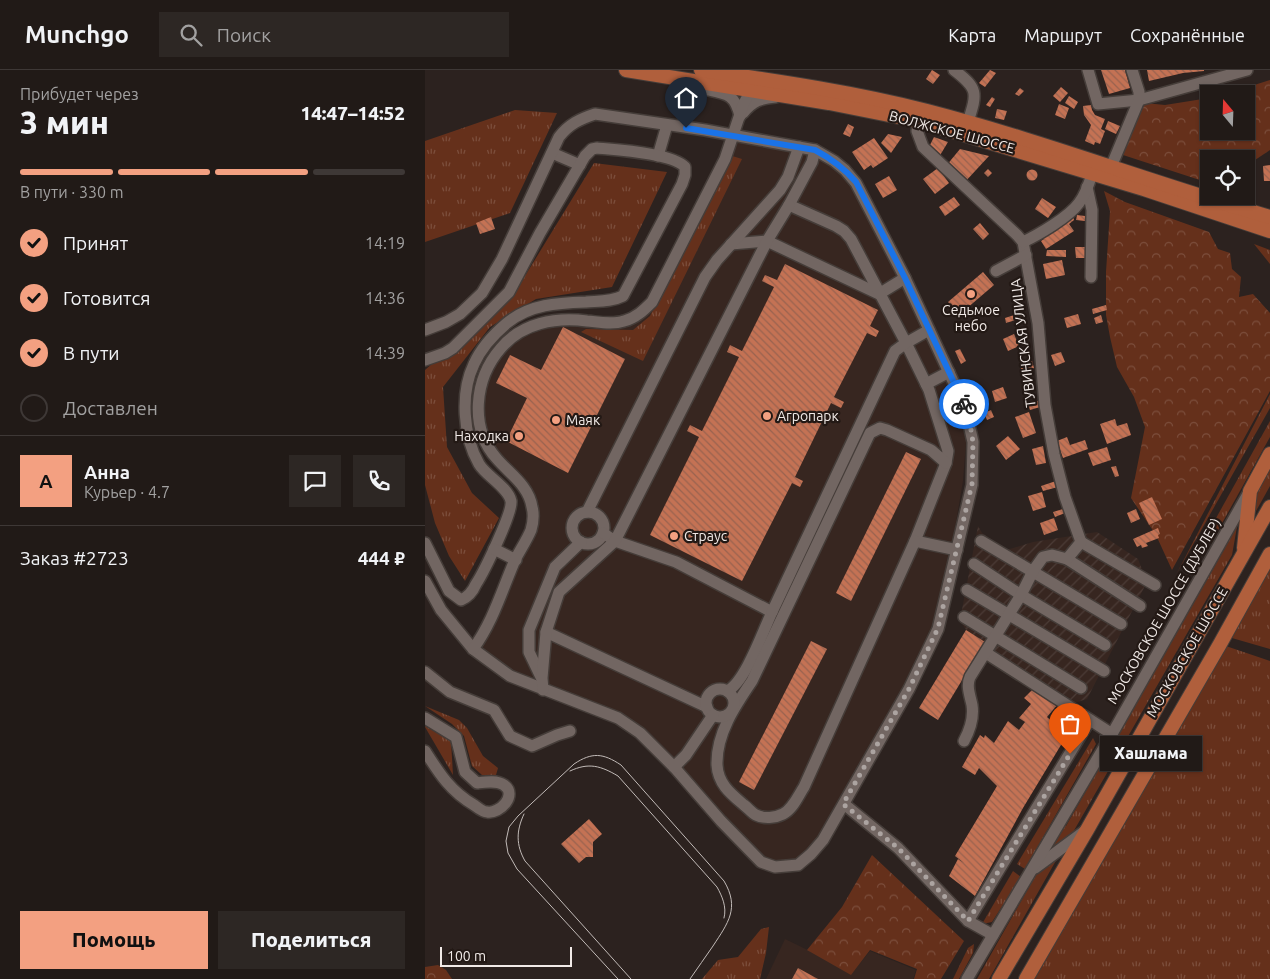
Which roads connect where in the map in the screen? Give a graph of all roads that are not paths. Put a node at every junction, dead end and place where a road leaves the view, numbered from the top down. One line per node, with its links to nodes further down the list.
1 (626, 70): 8 (main road, ВОЛЖСКОЕ ШОССЕ)
2 (706, 70): 10 (main road, ВОЛЖСКОЕ ШОССЕ)
3 (954, 70): 15 (street)
4 (1088, 70): 12 (street)
5 (1132, 70): 12 (street)
6 (1247, 70): 7 (street)
7 (1229, 72): 12 (street)
8 (675, 78): 10 (main road, ВОЛЖСКОЕ ШОССЕ); 13 (street)
9 (750, 79): 10 (main road, ВОЛЖСКОЕ ШОССЕ); 11 (main road, ВОЛЖСКОЕ ШОССЕ); 13 (street); 15 (main road, ВОЛЖСКОЕ ШОССЕ)
10 (730, 81)
11 (785, 96): 13 (street); 14 (main road, ВОЛЖСКОЕ ШОССЕ)
12 (1139, 100): 23 (street)
13 (740, 116): 17 (street)
14 (919, 121): 24 (main road, ВОЛЖСКОЕ ШОССЕ); 30 (street, ТУВИНСКАЯ УЛИЦА)
15 (968, 122): 23 (main road, ВОЛЖСКОЕ ШОССЕ)
16 (667, 125): 17 (street); 20 (street); 21 (street)
17 (733, 135): 18 (street); 60 (street)
18 (799, 147): 19 (street); 31 (street)
19 (815, 150): 26 (street); 34 (street)
20 (552, 153): 22 (street); 37 (street)
21 (658, 156): 22 (street); 55 (street)
22 (580, 165): 40 (street)
23 (1111, 167): 27 (main road, ВОЛЖСКОЕ ШОССЕ)
24 (1092, 174): 25 (street); 28 (main road, ВОЛЖСКОЕ ШОССЕ)
25 (1087, 188): 30 (street); 35 (street)
26 (789, 205): 29 (street); 36 (street)
27 (1270, 217)
28 (1270, 230)
29 (767, 241): 31 (street); 36 (street); 50 (street)
30 (1023, 242): 32 (street, ТУВИНСКАЯ УЛИЦА)
31 (731, 244): 47 (street)
32 (1026, 254): 33 (street); 53 (street, ТУВИНСКАЯ УЛИЦА)
33 (996, 271)
34 (905, 278): 36 (street); 38 (street)
35 (1091, 278)
36 (879, 294): 39 (street)
37 (425, 330)
38 (929, 330): 39 (street); 41 (street)
39 (906, 343): 42 (street); 68 (street)
40 (425, 360)
41 (949, 372): 42 (street); 56 (street)
42 (926, 384): 44 (street)
43 (1270, 454): 45 (main road)
44 (946, 463): 51 (street); 82 (street)
45 (1250, 491): 57 (main road); 87 (street, МОСКОВСКОЕ ШОССЕ (ДУБЛЕР))
46 (1270, 507): 57 (main road, МОСКОВСКОЕ ШОССЕ)
47 (587, 512): 48 (street); 52 (street)
48 (603, 533): 50 (street); 52 (street)
49 (981, 540): 62 (street)
50 (615, 541): 68 (street); 72 (street)
51 (915, 541): 56 (street); 82 (street)
52 (581, 542): 79 (street)
53 (1081, 542): 59 (street); 64 (street)
54 (425, 543): 55 (street)
55 (494, 549): 60 (street)
56 (957, 550): 91 (street)
57 (1244, 554): 92 (main road, МОСКОВСКОЕ ШОССЕ)
58 (1270, 554): 100 (main road, МОСКОВСКОЕ ШОССЕ)
59 (1067, 559): 62 (street); 67 (street)
60 (516, 560): 75 (street)
61 (974, 564): 66 (street)
62 (1033, 571): 66 (street); 71 (street)
63 (425, 581): 75 (street)
64 (1155, 586)
65 (967, 590): 69 (street)
66 (1021, 595): 69 (street); 74 (street)
67 (1141, 606)
68 (772, 612): 81 (street)
69 (1009, 614): 73 (street); 77 (street)
70 (964, 617): 73 (street)
71 (1121, 624)
72 (545, 632): 79 (street); 83 (street)
73 (996, 636): 76 (street); 80 (street)
74 (1105, 645)
75 (473, 649): 79 (street)
76 (985, 653): 85 (street); 88 (street)
77 (1104, 671)
78 (425, 672): 86 (street)
79 (543, 684): 90 (street)
80 (1081, 688)
81 (727, 691): 82 (street); 83 (street)
82 (732, 710): 83 (street)
83 (710, 711): 90 (street)
84 (425, 718): 89 (street)
85 (1090, 720): 87 (street); 94 (street)
86 (570, 732)
87 (1112, 734): 93 (street, МОСКОВСКОЕ ШОССЕ (ДУБЛЕР))
88 (964, 741)
89 (425, 751)
90 (674, 767): 91 (street)
91 (843, 804): 94 (street)
92 (1087, 830): 93 (street); 96 (main road, МОСКОВСКОЕ ШОССЕ)
93 (1031, 870): 95 (street, МОСКОВСКОЕ ШОССЕ (ДУБЛЕР))
94 (968, 921): 95 (street)
95 (993, 935): 97 (street, МОСКОВСКОЕ ШОССЕ (ДУБЛЕР))
96 (1007, 965): 98 (main road, МОСКОВСКОЕ ШОССЕ); 99 (main road)
97 (967, 979)
98 (999, 979)
99 (1006, 979)
100 (1026, 979)

